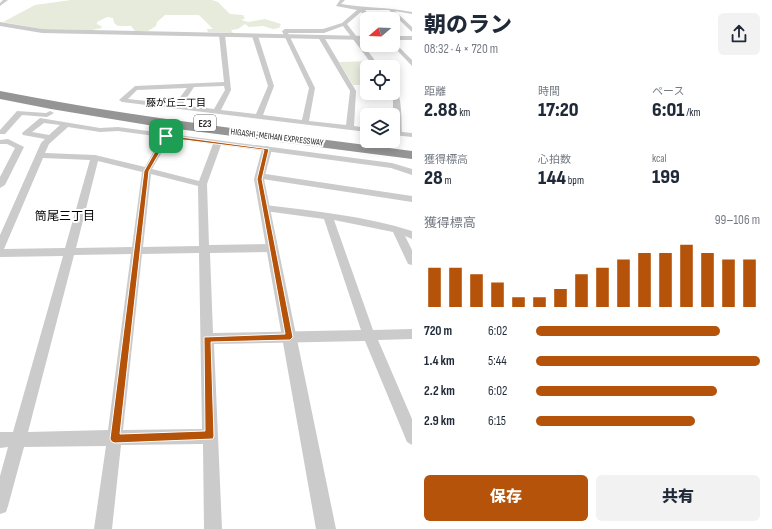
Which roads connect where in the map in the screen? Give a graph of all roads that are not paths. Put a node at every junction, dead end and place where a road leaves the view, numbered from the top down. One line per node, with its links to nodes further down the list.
1 (6, 0): 3 (street)
2 (343, 0): 4 (street)
3 (0, 5)
4 (361, 9): 5 (street); 6 (street); 9 (street)
5 (390, 9): 7 (street); 10 (street)
6 (364, 12)
7 (412, 13)
8 (0, 24): 11 (street)
9 (344, 24): 13 (street); 15 (street)
10 (412, 30)
11 (222, 36): 12 (street); 22 (street)
12 (255, 36): 13 (street); 30 (street)
13 (288, 37): 14 (street); 32 (street)
14 (321, 37): 15 (street); 34 (street)
15 (354, 37): 16 (street); 20 (street)
16 (360, 37)
17 (400, 38): 18 (street)
18 (412, 38)
19 (400, 51): 21 (street)
20 (372, 60)
21 (412, 64)
22 (228, 84): 23 (street); 27 (street)
23 (192, 86): 26 (street); 26 (street)
24 (0, 90): 44 (highway, HIGASHI-MEIHAN EXPRESSWAY / E23)
25 (0, 95): 46 (highway, HIGASHI-MEIHAN EXPRESSWAY / E23)
26 (177, 107): 27 (street)
27 (216, 112): 30 (street)
28 (50, 113): 29 (street)
29 (19, 115): 31 (street); 36 (street)
30 (259, 117): 32 (street)
31 (42, 120): 33 (street); 40 (street)
32 (304, 123): 34 (street)
33 (66, 124): 38 (street); 40 (street)
34 (350, 128): 35 (street)
35 (360, 129)
36 (0, 132)
37 (400, 134): 39 (street)
38 (166, 136): 42 (street); 48 (street)
39 (412, 136)
40 (52, 138): 45 (street)
41 (0, 142): 52 (street)
42 (218, 143): 43 (street); 51 (street)
43 (267, 149): 49 (street); 50 (street)
44 (412, 149)
45 (40, 155): 47 (street); 58 (street)
46 (412, 155)
47 (95, 158): 48 (street); 62 (street)
48 (146, 171): 51 (street); 61 (street)
49 (412, 172)
50 (259, 176): 53 (street); 54 (street)
51 (202, 184): 60 (street)
52 (0, 185)
53 (412, 199)
54 (265, 208): 55 (street); 59 (street)
55 (328, 216): 56 (street); 66 (street)
56 (396, 229): 57 (street); 64 (street)
57 (412, 235)
58 (0, 247)
59 (272, 248): 60 (street); 67 (street)
60 (204, 250): 61 (street); 68 (street)
61 (136, 251): 62 (street); 71 (street)
62 (70, 252): 63 (street); 73 (street)
63 (0, 253)
64 (412, 261)
65 (412, 334): 66 (street)
66 (369, 335): 67 (street); 70 (street)
67 (290, 337): 68 (street); 77 (street)
68 (207, 339): 69 (street)
69 (210, 436): 71 (street); 76 (street)
70 (412, 437)
71 (115, 439): 73 (street); 75 (street)
72 (0, 440): 73 (street)
73 (18, 440): 74 (street)
74 (0, 506)
75 (103, 529)
76 (213, 529)
77 (326, 529)

